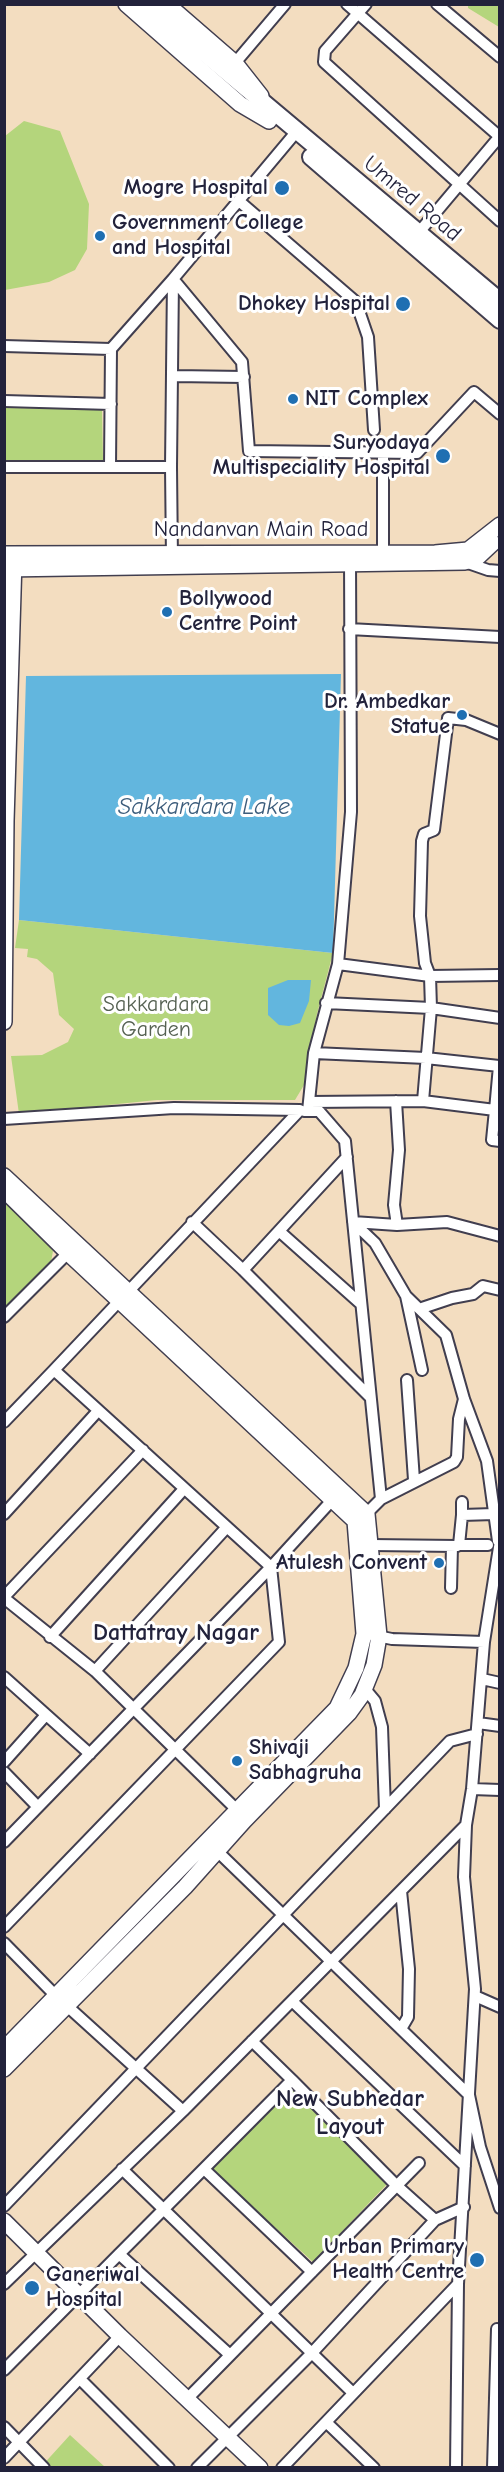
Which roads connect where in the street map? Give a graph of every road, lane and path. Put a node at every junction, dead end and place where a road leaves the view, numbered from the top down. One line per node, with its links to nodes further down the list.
1 (126, 4): 11 (main road)
2 (146, 4): 11 (main road, Umred Road)
3 (167, 4): 10 (main road)
4 (285, 4): 10 (street)
5 (347, 4): 8 (street)
6 (366, 4): 8 (street)
7 (437, 4): 9 (street)
8 (358, 14): 13 (street); 14 (street)
9 (500, 57)
10 (235, 63): 11 (main road)
11 (268, 113): 12 (main road, Umred Road)
12 (293, 134): 15 (street); 17 (main road, Umred Road)
13 (499, 136): 14 (street)
14 (458, 184): 16 (street); 17 (street)
15 (238, 201): 18 (street); 28 (street)
16 (500, 221)
17 (414, 238): 19 (main road, Umred Road); 20 (main road)
18 (173, 279): 22 (street); 23 (street); 24 (street)
19 (500, 301)
20 (500, 320)
21 (4, 346): 22 (street)
22 (111, 349): 26 (street)
23 (174, 376): 24 (street); 32 (street)
24 (244, 377): 29 (street)
25 (4, 401): 26 (street)
26 (111, 404): 31 (street)
27 (500, 414): 29 (street)
28 (374, 430)
29 (382, 453): 35 (street)
30 (4, 467): 31 (street)
31 (110, 467): 32 (street)
32 (171, 467): 37 (street)
33 (500, 525): 35 (main road, Nandanvan Main Road)
34 (500, 538): 39 (main road)
35 (383, 552): 36 (main road, Nandanvan Main Road)
36 (350, 558): 37 (main road); 39 (main road); 41 (street)
37 (172, 559): 38 (main road)
38 (9, 561): 42 (main road)
39 (465, 562): 40 (street)
40 (500, 571)
41 (349, 629): 43 (street); 46 (street)
42 (8, 635): 45 (main road)
43 (500, 637)
44 (500, 734): 48 (street)
45 (5, 821): 49 (main road)
46 (338, 964): 48 (street); 50 (street)
47 (500, 975): 48 (street)
48 (430, 976): 51 (street)
49 (5, 999): 53 (main road)
50 (326, 1004): 51 (street); 54 (street)
51 (431, 1008): 52 (street); 55 (street)
52 (500, 1018)
53 (4, 1022)
54 (315, 1053): 55 (street); 60 (street)
55 (426, 1058): 56 (street); 59 (street)
56 (499, 1064): 57 (street)
57 (498, 1092): 61 (street)
58 (396, 1101): 59 (street); 60 (street); 70 (street)
59 (423, 1101): 61 (street)
60 (306, 1108): 62 (street); 64 (street); 68 (street)
61 (495, 1110): 63 (street)
62 (4, 1119)
63 (500, 1141)
64 (347, 1157): 69 (street); 71 (street)
65 (4, 1176): 67 (main road)
66 (4, 1190): 67 (main road)
67 (37, 1214): 73 (main road); 76 (main road)
68 (192, 1222): 74 (street); 76 (street)
69 (353, 1222): 70 (street); 77 (street); 78 (street)
70 (397, 1225): 72 (street)
71 (279, 1231): 74 (street); 78 (street)
72 (500, 1236)
73 (68, 1254): 76 (main road); 80 (street)
74 (243, 1270): 84 (street)
75 (500, 1290): 79 (street)
76 (125, 1295): 81 (street); 91 (main road); 93 (main road)
77 (406, 1296): 79 (street); 82 (street)
78 (361, 1304): 84 (street)
79 (422, 1308): 85 (street)
80 (4, 1317)
81 (54, 1370): 86 (street); 87 (street)
82 (422, 1370)
83 (407, 1380): 89 (street)
84 (370, 1397): 92 (street)
85 (464, 1399): 89 (street); 96 (street)
86 (97, 1412): 88 (street); 95 (street)
87 (4, 1422)
88 (143, 1450): 90 (street); 105 (street)
89 (414, 1480): 92 (street)
90 (183, 1490): 99 (street); 107 (street)
91 (343, 1490): 93 (street); 98 (main road)
92 (381, 1499): 98 (street)
93 (330, 1501): 98 (main road); 103 (street)
94 (462, 1502): 97 (street)
95 (4, 1514)
96 (494, 1514): 97 (street); 100 (street)
97 (462, 1515): 102 (street)
98 (361, 1518): 101 (main road); 106 (main road)
99 (227, 1527): 103 (street); 109 (street)
100 (495, 1542): 102 (street); 108 (street)
101 (371, 1545): 102 (street); 106 (main road)
102 (456, 1545): 104 (street)
103 (271, 1567): 114 (street); 118 (street)
104 (451, 1588)
105 (4, 1597): 107 (street)
106 (371, 1635): 108 (street); 113 (main road); 125 (main road)
107 (50, 1637): 109 (street)
108 (484, 1642): 111 (street)
109 (94, 1671): 114 (street)
110 (4, 1677): 115 (street)
111 (482, 1680): 112 (street); 117 (street)
112 (500, 1683)
113 (365, 1689): 126 (street); 130 (main road)
114 (134, 1710): 118 (street); 119 (street)
115 (46, 1715): 119 (street); 120 (street)
116 (500, 1726): 117 (street)
117 (478, 1729): 122 (street); 126 (street)
118 (175, 1750): 125 (street); 133 (street)
119 (90, 1754): 124 (street)
120 (4, 1762)
121 (4, 1772): 124 (street)
122 (472, 1789): 123 (street); 127 (street)
123 (500, 1790)
124 (38, 1807): 129 (street)
125 (236, 1809): 128 (main road)
126 (385, 1809): 132 (street)
127 (466, 1825): 131 (street); 136 (street)
128 (206, 1841): 130 (street); 137 (main road)
129 (4, 1842)
130 (218, 1852): 132 (street); 137 (main road)
131 (401, 1891): 135 (street); 140 (street)
132 (284, 1915): 135 (street); 143 (street)
133 (4, 1927)
134 (4, 1943): 137 (street)
135 (331, 1962): 138 (street); 140 (street)
136 (475, 1996): 139 (street); 146 (street)
137 (61, 2000): 142 (main road); 143 (street); 144 (main road)
138 (292, 2001): 141 (street); 149 (street)
139 (500, 2007)
140 (401, 2029): 146 (street)
141 (252, 2042): 145 (street); 147 (street)
142 (4, 2049)
143 (137, 2068): 147 (street); 153 (street)
144 (4, 2069)
145 (292, 2080): 151 (street); 152 (street)
146 (469, 2095): 149 (street); 155 (street)
147 (183, 2111): 150 (street)
148 (419, 2163): 152 (street)
149 (465, 2166): 154 (street)
150 (122, 2169): 156 (street); 159 (street)
151 (204, 2169): 156 (street); 161 (street)
152 (396, 2186): 157 (street); 161 (street)
153 (4, 2206)
154 (464, 2207): 157 (street); 163 (street)
155 (500, 2208)
156 (164, 2209): 160 (street); 165 (street)
157 (435, 2220): 168 (street)
158 (4, 2221): 159 (main road)
159 (36, 2250): 162 (street); 164 (main road)
160 (119, 2254): 164 (street); 169 (street)
161 (312, 2272): 165 (street)
162 (4, 2284)
163 (459, 2284): 172 (street); 185 (street)
164 (80, 2293): 167 (main road); 170 (street)
165 (270, 2315): 168 (street); 169 (street)
166 (497, 2329): 186 (street)
167 (120, 2336): 171 (street); 173 (main road)
168 (311, 2354): 172 (street); 176 (street)
169 (230, 2355): 173 (street)
170 (4, 2370)
171 (80, 2379): 177 (street); 180 (street)
172 (353, 2393): 174 (street)
173 (188, 2398): 176 (main road)
174 (326, 2422): 183 (street); 184 (street)
175 (4, 2427): 177 (street)
176 (227, 2437): 181 (street); 182 (main road)
177 (19, 2441): 178 (street); 179 (street)
178 (4, 2458)
179 (44, 2468)
180 (169, 2468)
181 (197, 2468)
182 (260, 2468)
183 (282, 2468)
184 (374, 2468)
185 (456, 2468)
186 (493, 2468)

